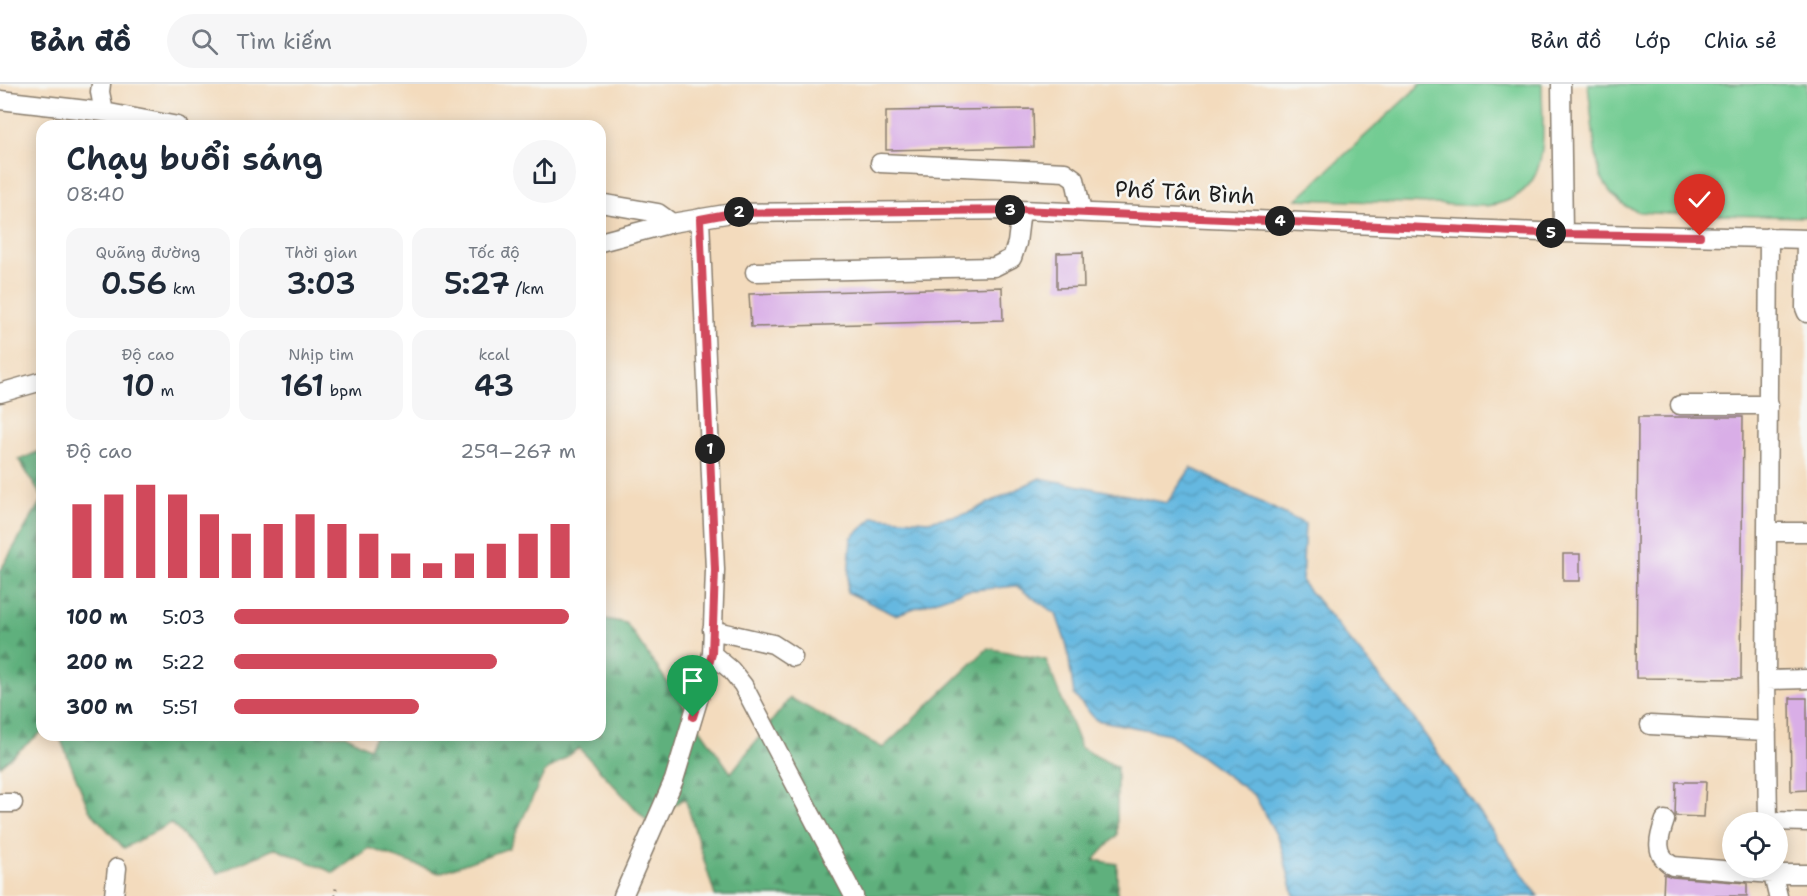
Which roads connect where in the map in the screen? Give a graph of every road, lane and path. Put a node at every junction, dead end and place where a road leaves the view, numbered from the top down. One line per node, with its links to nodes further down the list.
1 (101, 84): 4 (street)
2 (1561, 84): 12 (street)
3 (4, 95): 4 (street)
4 (104, 112): 5 (street)
5 (146, 120)
6 (880, 163): 9 (street)
7 (606, 204): 11 (street)
8 (1021, 210): 9 (street, Phố Tân Bình); 10 (street, Phố Tân Bình); 16 (street)
9 (1082, 212): 12 (street, Phố Tân Bình)
10 (700, 219): 11 (street, Phố Tân Bình); 24 (street)
11 (672, 223): 15 (street, Phố Tân Bình)
12 (1563, 234): 13 (street, Phố Tân Bình)
13 (1768, 237): 14 (street, Phố Tân Bình); 21 (street)
14 (1807, 239): 17 (street)
15 (606, 240)
16 (755, 272)
17 (1807, 314)
18 (36, 383): 19 (street)
19 (0, 393)
20 (1680, 405): 21 (street)
21 (1768, 405): 22 (street)
22 (1767, 532): 23 (street); 28 (street)
23 (1807, 532)
24 (712, 630): 25 (street); 26 (street)
25 (712, 654): 43 (street); 44 (street)
26 (793, 657)
27 (1807, 679): 28 (street)
28 (1766, 680): 30 (street)
29 (1650, 725): 30 (street)
30 (1767, 731): 31 (street)
31 (1768, 812)
32 (1665, 820): 36 (street)
33 (1788, 822): 34 (street)
34 (1807, 822)
35 (117, 868): 41 (street)
36 (1722, 868)
37 (1788, 872): 38 (street)
38 (1807, 874)
39 (1774, 878): 45 (street)
40 (336, 888): 42 (path)
41 (114, 896)
42 (335, 896)
43 (623, 896)
44 (854, 896)
45 (1778, 896)

